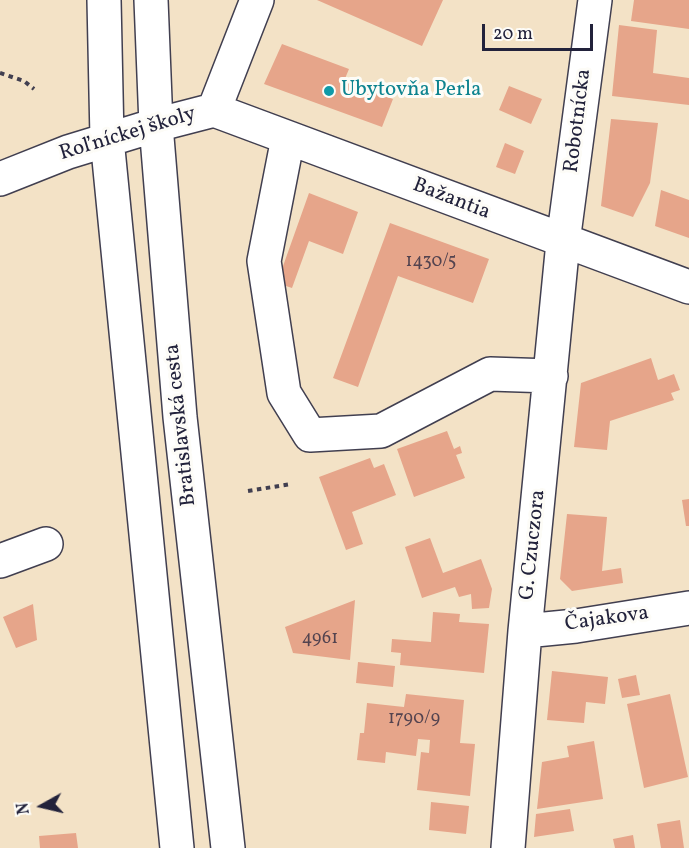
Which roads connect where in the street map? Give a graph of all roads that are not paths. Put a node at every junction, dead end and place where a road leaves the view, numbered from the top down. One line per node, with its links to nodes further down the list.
1 (104, 0): 8 (main road)
2 (151, 0): 6 (main road, Bratislavská cesta)
3 (257, 0): 5 (main road, Roľníckej školy)
4 (595, 0): 10 (main road, Robotnícka)
5 (214, 110): 6 (main road, Roľníckej školy); 7 (main road, Bažantia)
6 (156, 126): 8 (main road, Roľníckej školy); 18 (main road, Bratislavská cesta)
7 (288, 138): 10 (main road, Bažantia); 12 (main road)
8 (107, 139): 9 (main road, Roľníckej školy); 17 (main road)
9 (0, 179)
10 (563, 242): 11 (main road, Bažantia); 12 (main road, G. Czuczora)
11 (689, 287)
12 (551, 376): 16 (main road, G. Czuczora)
13 (46, 544): 14 (main road)
14 (0, 561)
15 (689, 608): 16 (main road, Čajakova)
16 (525, 630): 19 (main road, G. Czuczora)
17 (177, 848)
18 (228, 848)
19 (508, 848)

